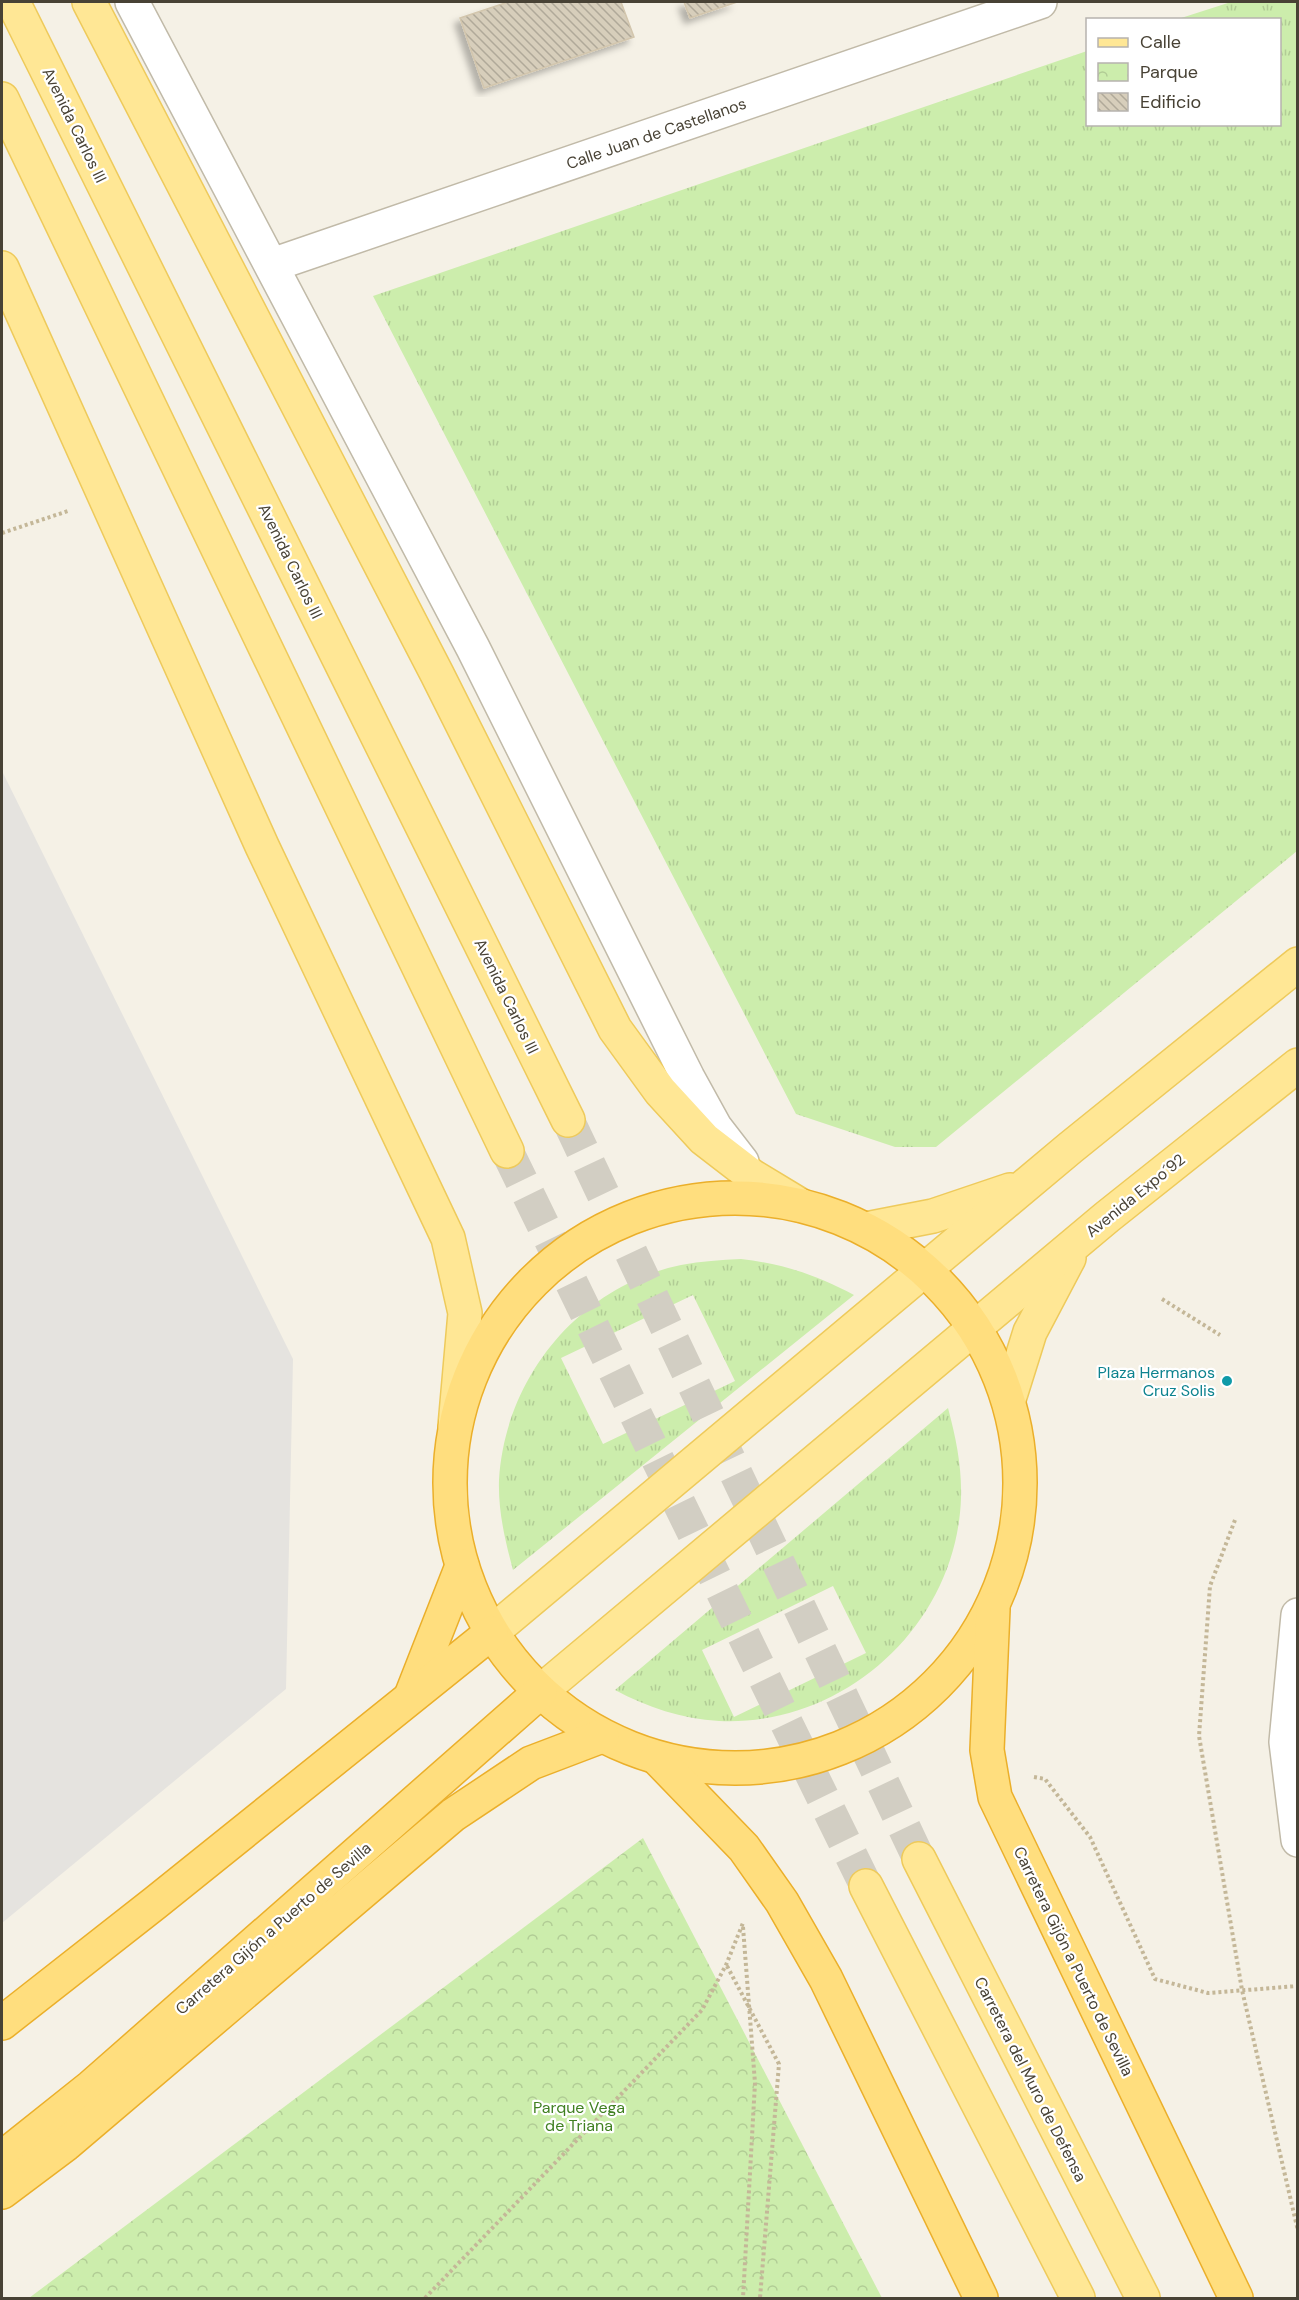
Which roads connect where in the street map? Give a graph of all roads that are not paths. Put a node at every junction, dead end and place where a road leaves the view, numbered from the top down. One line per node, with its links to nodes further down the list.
1 (14, 2): 10 (main road, Avenida Carlos III)
2 (89, 2): 12 (main road)
3 (132, 2): 6 (street)
4 (1040, 2): 6 (street, Calle Juan de Castellanos)
5 (2, 99): 11 (main road)
6 (272, 265): 12 (street)
7 (2, 268): 20 (main road)
8 (1298, 963): 13 (main road)
9 (1298, 1065): 16 (main road, Avenida Expo´92)
10 (568, 1120)
11 (507, 1151)
12 (752, 1176): 14 (main road)
13 (1028, 1183): 15 (main road); 17 (main road)
14 (800, 1204): 15 (highway); 20 (highway)
15 (866, 1229): 17 (highway)
16 (1078, 1242): 18 (main road, Avenida Expo´92); 19 (main road)
17 (926, 1269): 18 (highway); 24 (main road)
18 (976, 1328): 19 (highway); 25 (main road, Avenida Expo´92)
19 (1008, 1399): 22 (highway)
20 (455, 1426): 21 (highway)
21 (462, 1566): 24 (highway); 26 (highway)
22 (993, 1605): 29 (highway); 39 (highway, Carretera Gijón a Puerto de Sevilla)
23 (1298, 1615): 28 (street)
24 (491, 1633): 25 (highway); 26 (highway)
25 (540, 1692): 27 (highway); 34 (highway, Carretera Gijón a Puerto de Sevilla)
26 (410, 1698): 33 (highway)
27 (602, 1736): 29 (highway); 35 (highway)
28 (1292, 1738): 30 (street)
29 (657, 1758): 36 (highway)
30 (1298, 1840)
31 (919, 1859): 38 (main road, Carretera del Muro de Defensa)
32 (866, 1886): 37 (main road)
33 (2, 2023)
34 (2, 2158)
35 (2, 2192)
36 (981, 2298)
37 (1078, 2298)
38 (1143, 2298)
39 (1236, 2298)

